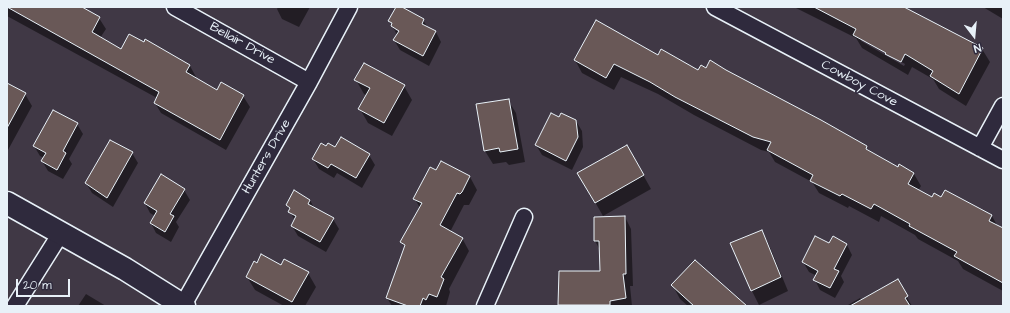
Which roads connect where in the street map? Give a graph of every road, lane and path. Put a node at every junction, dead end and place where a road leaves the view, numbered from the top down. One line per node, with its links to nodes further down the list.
1 (175, 7): 4 (street, Bellair Drive)
2 (349, 7): 4 (street, Hunters Drive)
3 (715, 7): 6 (street, Cowboy Cove)
4 (309, 82): 12 (street, Hunters Drive)
5 (1003, 106): 6 (street)
6 (980, 148): 7 (street, Cowboy Cove)
7 (1003, 160)
8 (7, 203): 10 (street)
9 (524, 217): 13 (street)
10 (61, 233): 11 (street); 12 (street)
11 (15, 306)
12 (183, 306)
13 (484, 306)

